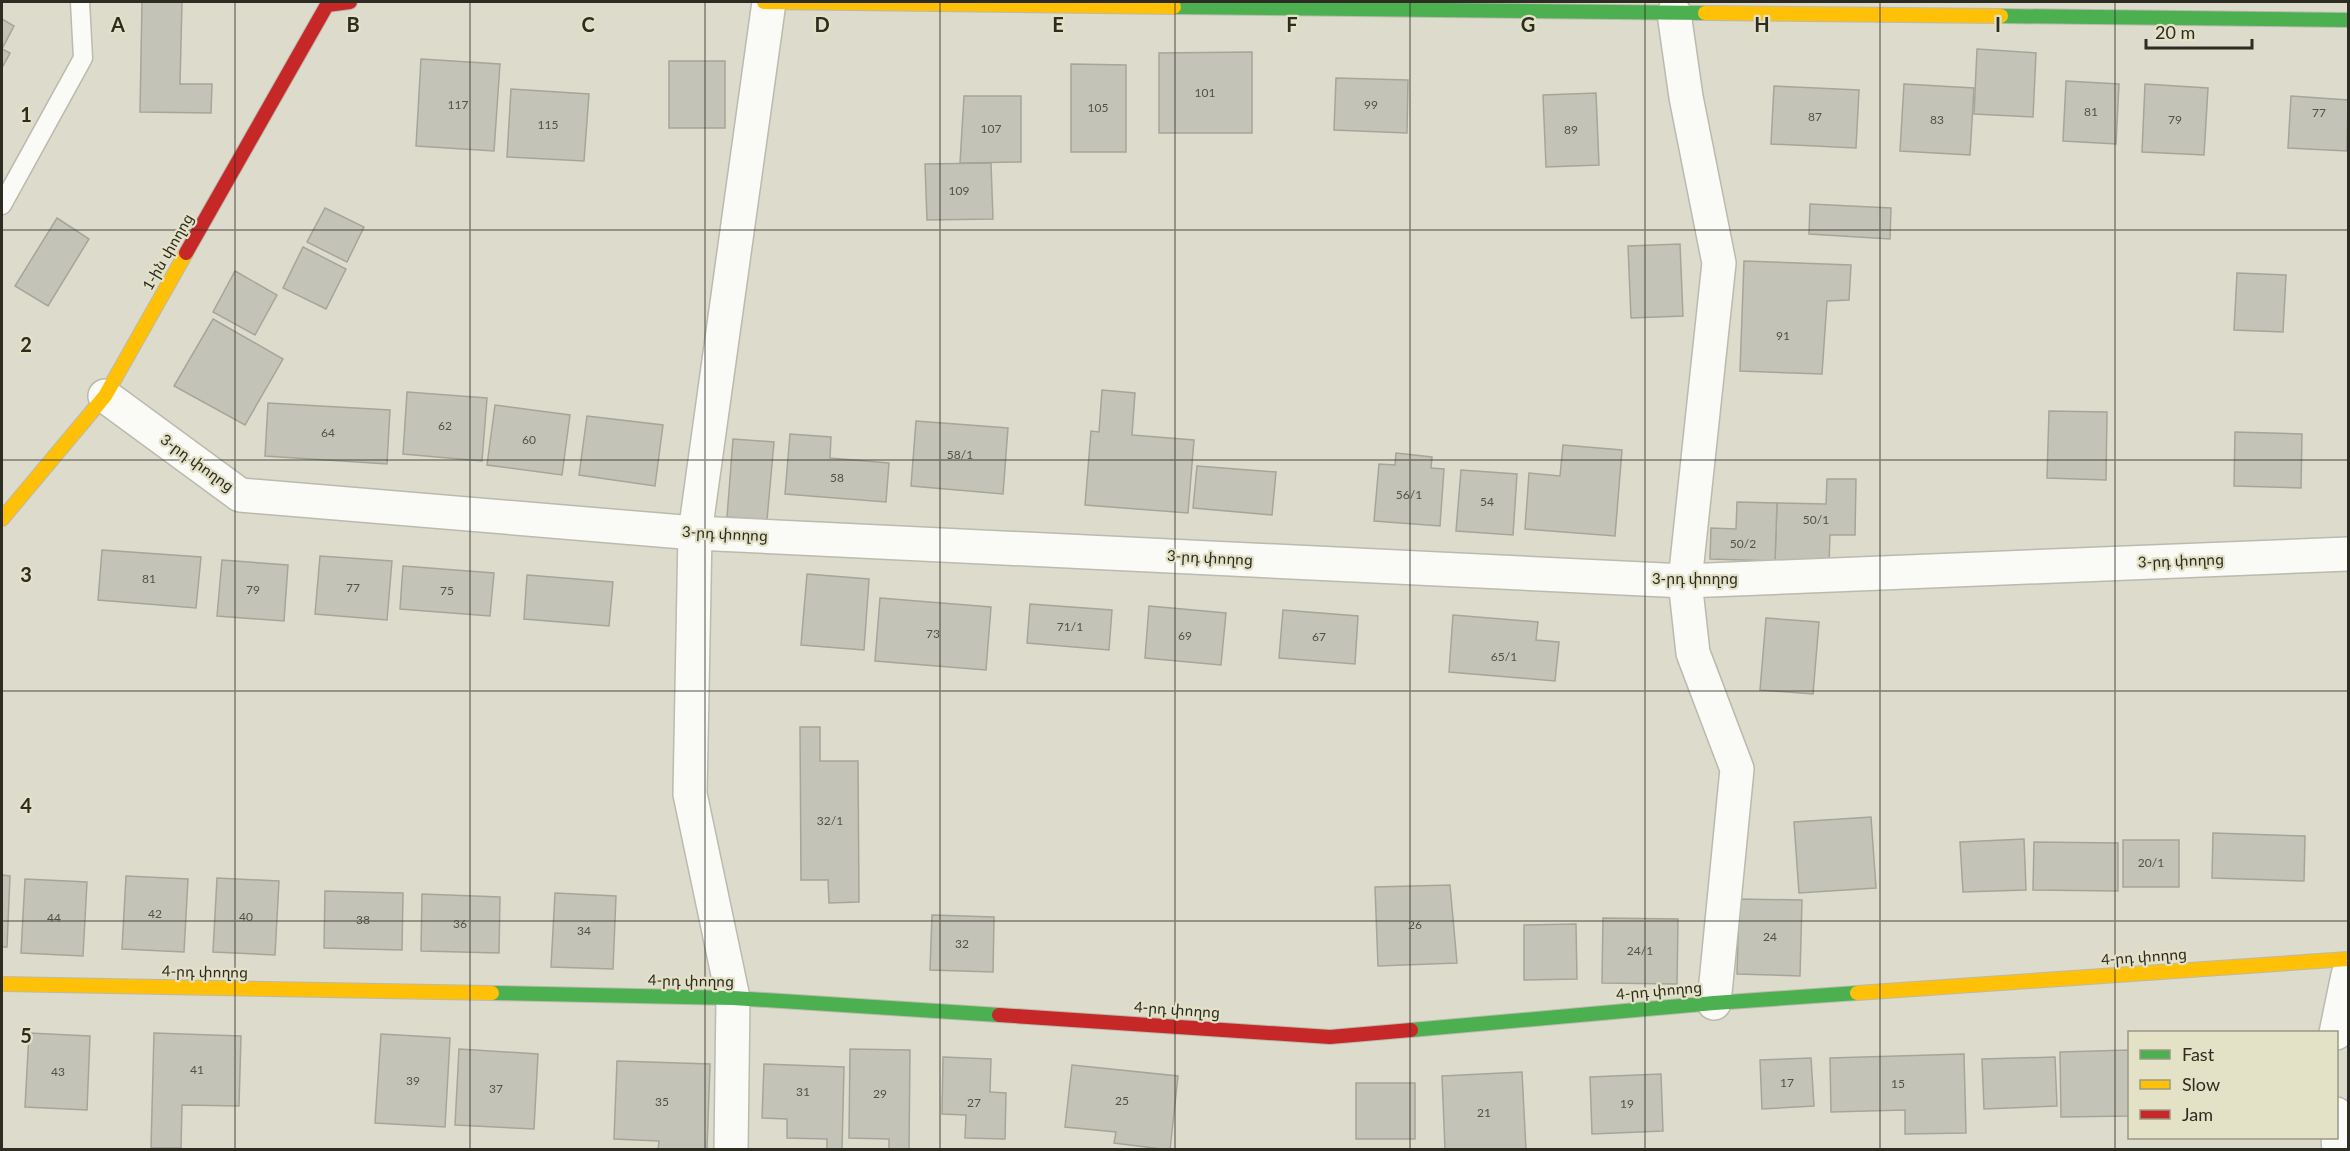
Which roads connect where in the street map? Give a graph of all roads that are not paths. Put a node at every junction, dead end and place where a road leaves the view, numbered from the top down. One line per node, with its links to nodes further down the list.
1 (80, 2): 8 (lane)
2 (764, 2): 3 (street)
3 (769, 2): 5 (street); 11 (street)
4 (334, 3): 9 (street, 1-ին փողոց)
5 (1617, 6): 6 (street)
6 (1674, 12): 7 (street); 13 (street)
7 (2349, 20)
8 (2, 205)
9 (105, 396): 10 (street, 1-ին փողոց); 11 (street, 3-րդ փողոց)
10 (2, 519)
11 (695, 533): 13 (street, 3-րդ փողոց); 17 (street)
12 (2349, 554): 13 (street, 3-րդ փողոց)
13 (1685, 581): 18 (street)
14 (2349, 959): 18 (street, 4-րդ փողոց)
15 (2349, 975): 19 (street)
16 (2, 984): 17 (street, 4-րդ փողոց)
17 (733, 998): 18 (street, 4-րդ փողոց); 21 (street)
18 (1714, 1003)
19 (2338, 1031)
20 (2338, 1132): 22 (street)
21 (731, 1149)
22 (2339, 1149)

